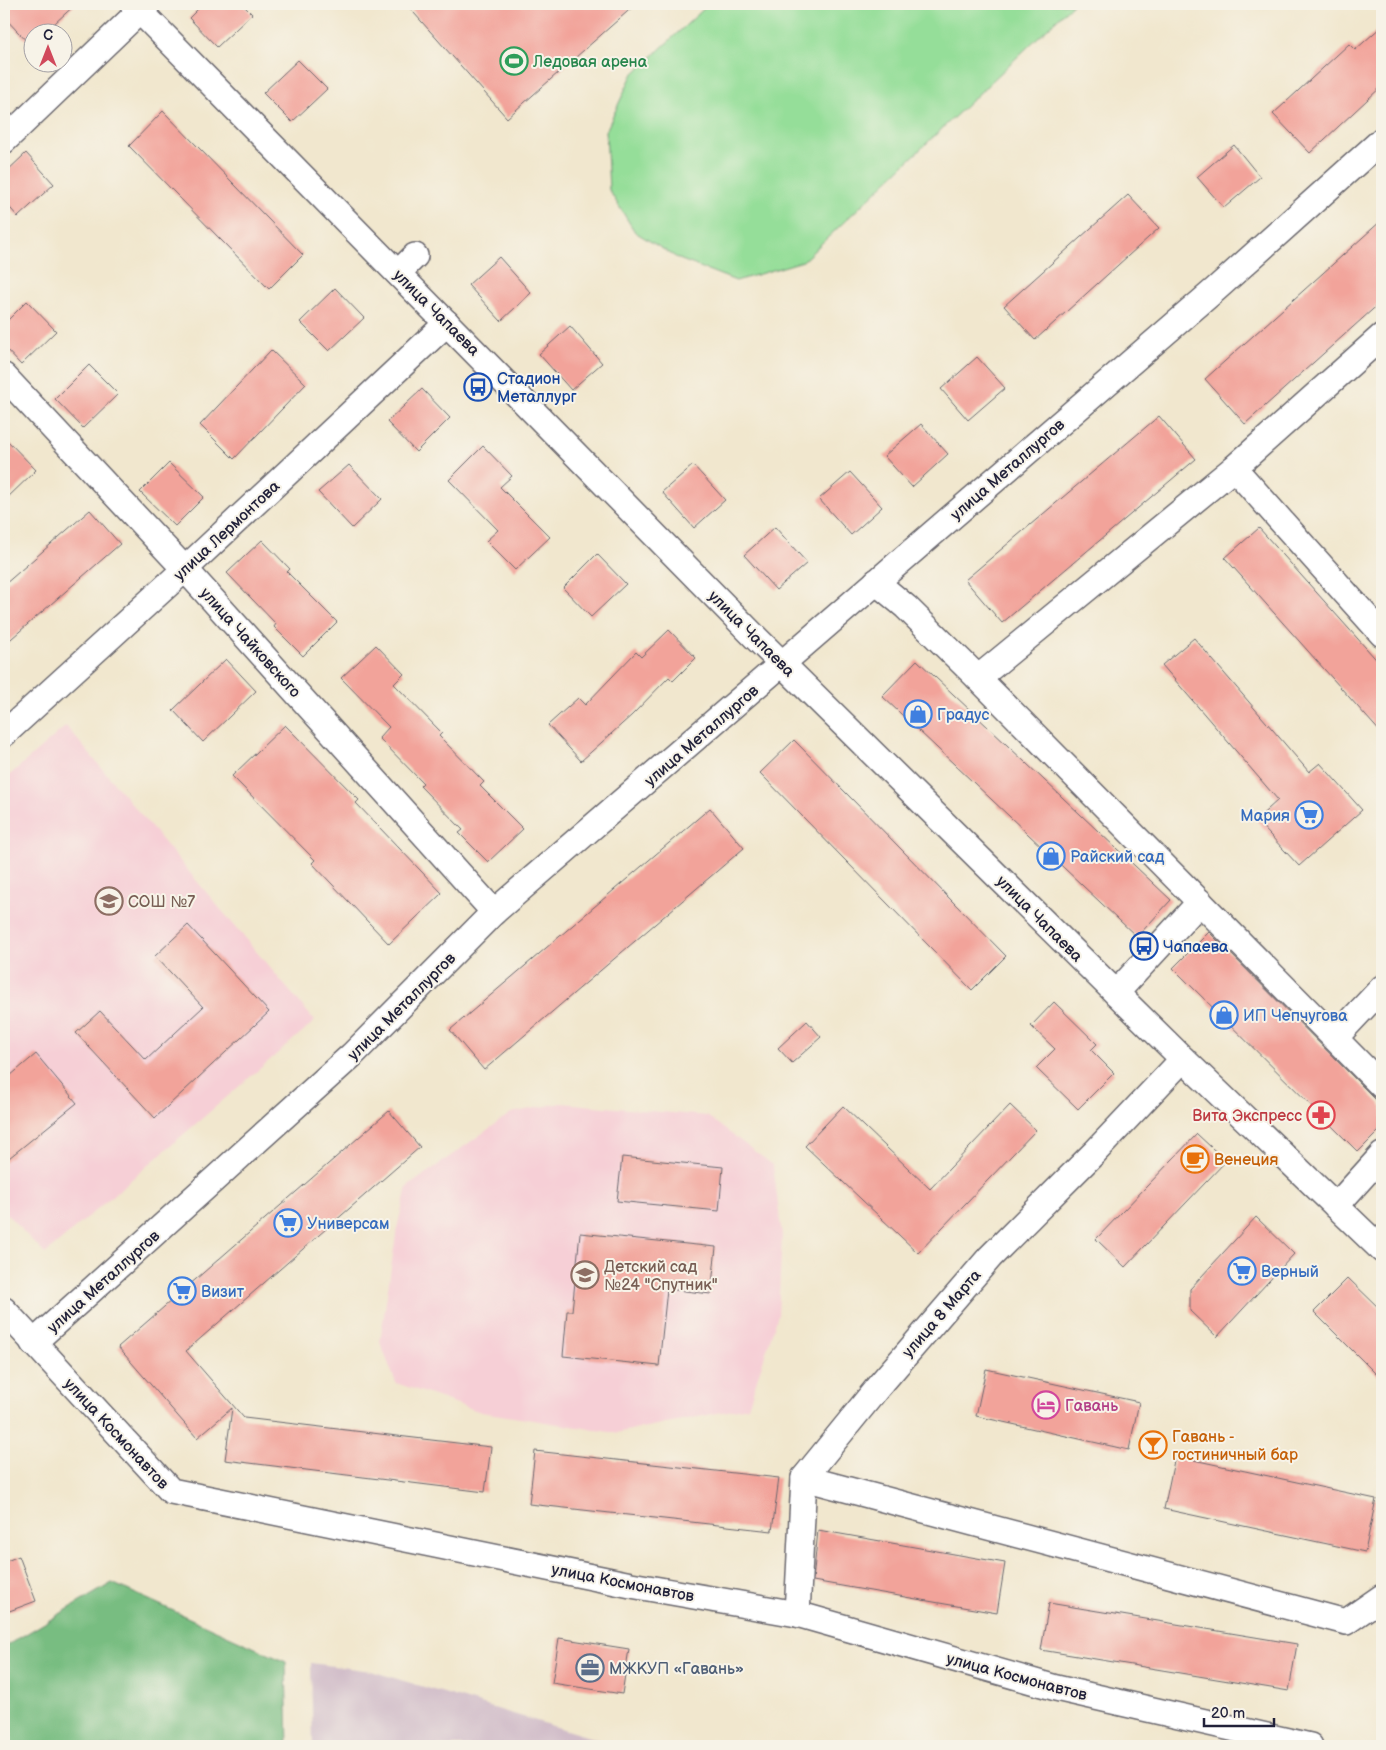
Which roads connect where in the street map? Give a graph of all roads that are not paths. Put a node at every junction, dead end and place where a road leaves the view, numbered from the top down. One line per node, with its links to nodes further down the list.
1 (140, 6): 3 (street); 4 (street, улица Чапаева)
2 (1382, 140): 9 (street, улица Металлургов)
3 (4, 141)
4 (447, 322): 8 (street, улица Лермонтова); 11 (street, улица Чапаева)
5 (1382, 336): 7 (street)
6 (4, 376): 8 (street, улица Чайковского)
7 (1234, 468): 10 (street); 12 (street)
8 (185, 569): 13 (street, улица Лермонтова); 15 (street, улица Чайковского)
9 (876, 582): 11 (street, улица Металлургов); 12 (street)
10 (1382, 634)
11 (784, 664): 15 (street, улица Металлургов); 17 (street, улица Чапаева)
12 (978, 678): 14 (street)
13 (4, 734)
14 (1200, 902): 17 (street); 18 (street)
15 (494, 912): 25 (street, улица Металлургов)
16 (1382, 988): 18 (street)
17 (1116, 993): 19 (street, улица Чапаева)
18 (1335, 1038): 20 (street)
19 (1183, 1059): 22 (street, улица Чапаева); 26 (street, улица 8 Марта)
20 (1382, 1086)
21 (1382, 1155): 22 (street)
22 (1336, 1206): 23 (street, улица Чапаева)
23 (1382, 1250)
24 (4, 1310): 25 (street, улица Космонавтов)
25 (33, 1344): 28 (street, улица Космонавтов)
26 (804, 1478): 27 (street); 28 (street)
27 (1382, 1597)
28 (797, 1614): 29 (street, улица Космонавтов)
29 (1310, 1746)

